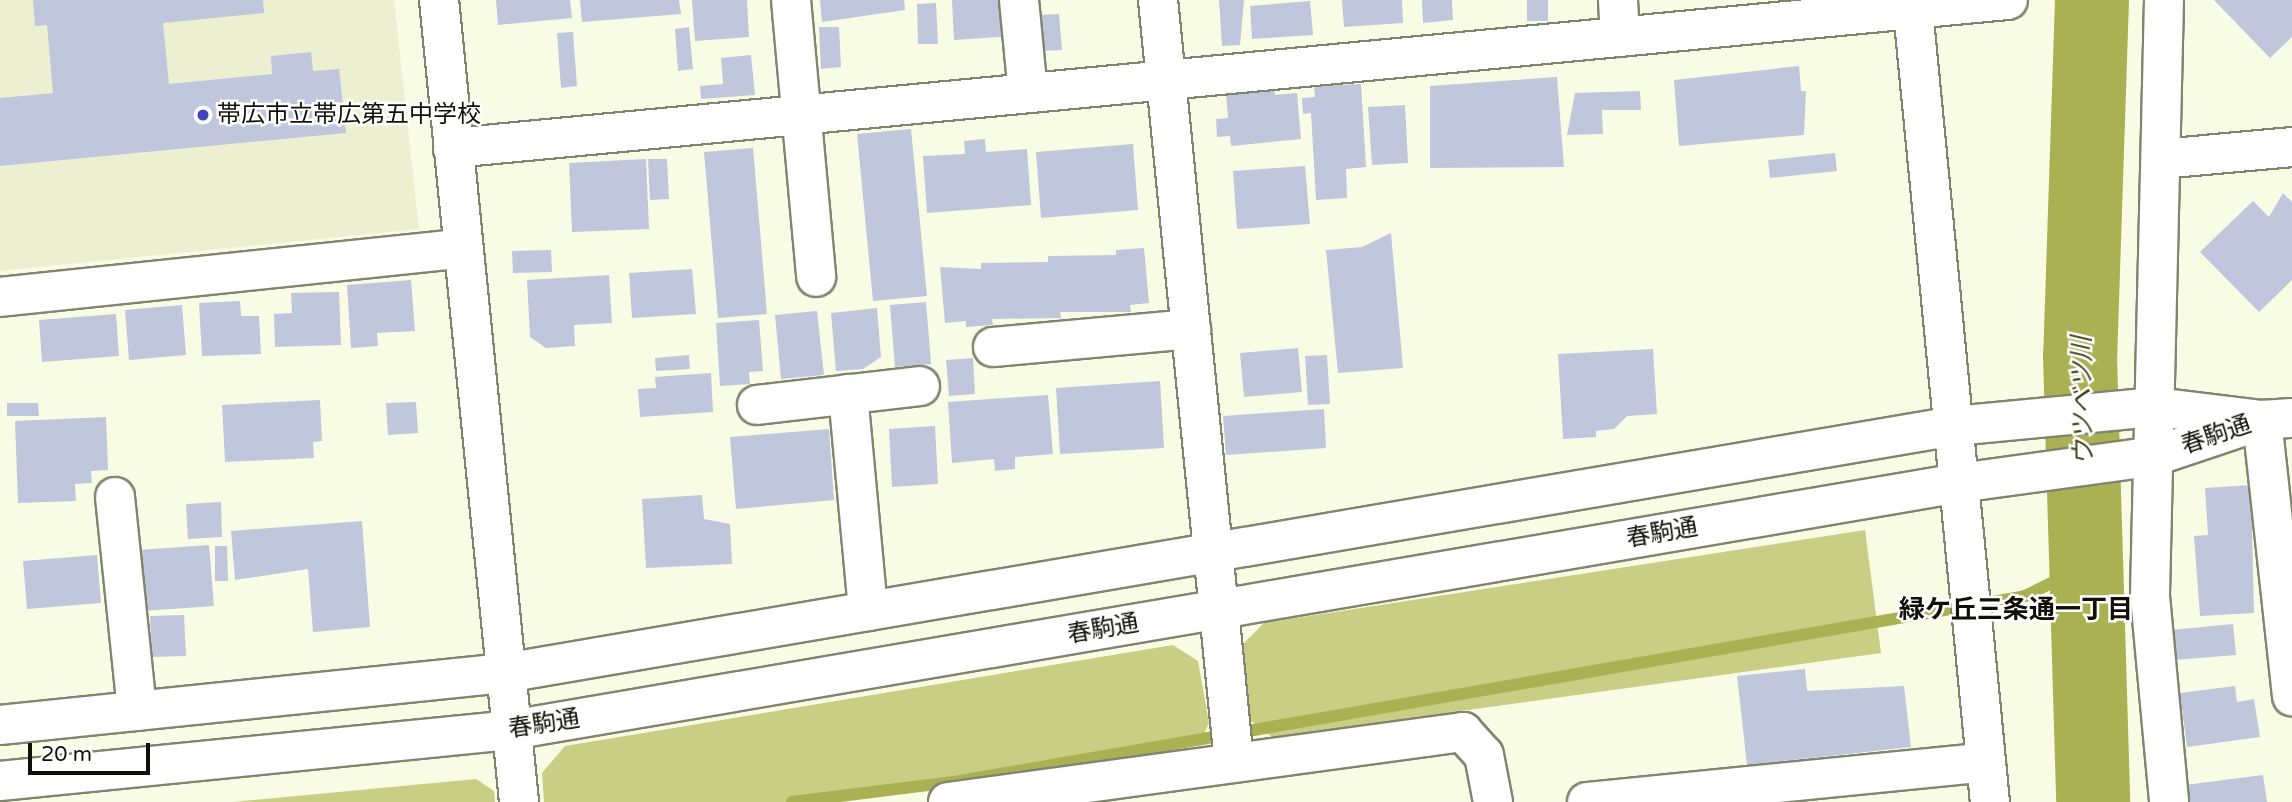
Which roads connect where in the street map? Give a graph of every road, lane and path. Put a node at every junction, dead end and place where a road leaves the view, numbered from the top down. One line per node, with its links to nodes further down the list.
1 (439, 0): 13 (street)
2 (791, 0): 11 (street)
3 (1019, 0): 10 (street)
4 (1158, 0): 9 (street)
5 (2008, 0): 7 (street)
6 (2164, 0): 14 (street)
7 (1913, 4): 8 (street); 25 (street)
8 (1619, 18): 9 (street)
9 (1167, 80): 10 (street); 18 (street)
10 (1028, 93): 11 (street)
11 (803, 112): 13 (street); 16 (street)
12 (2292, 147): 14 (street)
13 (453, 148): 15 (street)
14 (2161, 159): 23 (street)
15 (463, 248): 17 (street); 32 (street)
16 (816, 277)
17 (0, 297)
18 (1191, 328): 19 (street); 29 (street)
19 (993, 347)
20 (920, 386): 21 (street)
21 (848, 394): 22 (street); 31 (street)
22 (757, 405)
23 (2139, 409): 24 (street, 春駒通); 25 (street, 春駒通); 26 (street)
24 (2277, 419): 26 (street, 春駒通); 33 (street)
25 (1954, 426): 27 (street); 29 (street, 春駒通)
26 (2138, 458): 27 (street, 春駒通); 46 (street)
27 (1959, 483): 30 (street, 春駒通); 38 (street)
28 (115, 496): 34 (street)
29 (1214, 553): 30 (street); 31 (street, 春駒通)
30 (1219, 609): 36 (street, 春駒通); 37 (street)
31 (869, 611): 32 (street, 春駒通)
32 (505, 673): 34 (street, 春駒通); 36 (street)
33 (2292, 696)
34 (137, 711): 35 (street, 春駒通)
35 (0, 724)
36 (511, 730): 39 (street, 春駒通); 41 (street)
37 (1234, 762): 42 (street); 43 (street)
38 (1986, 762): 40 (street); 45 (street)
39 (0, 781)
40 (1629, 800): 44 (street)
41 (519, 802)
42 (948, 802)
43 (1493, 802)
44 (1587, 802)
45 (1990, 802)
46 (2169, 802)

